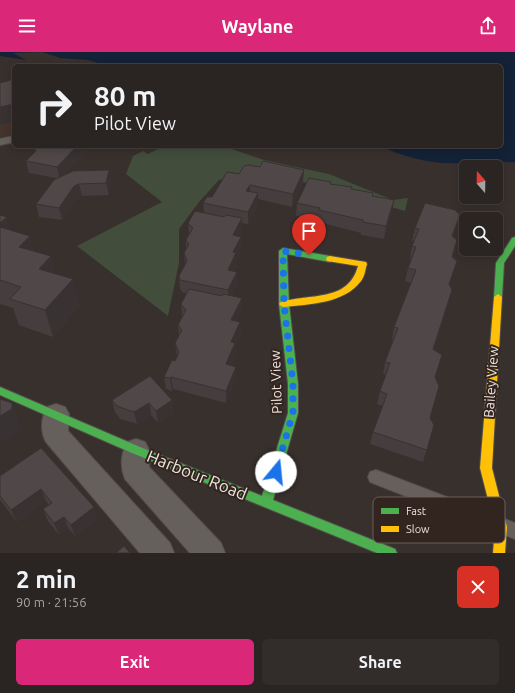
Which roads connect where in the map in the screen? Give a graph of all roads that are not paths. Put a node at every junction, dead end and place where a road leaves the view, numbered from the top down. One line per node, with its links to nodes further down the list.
1 (12, 139): 2 (lane)
2 (0, 142)
3 (515, 240): 10 (street, Bailey View)
4 (284, 304): 4 (street, Pilot View); 11 (street, Pilot View)
5 (0, 391): 6 (street, Harbour Road)
6 (56, 414): 7 (street, Harbour Road); 13 (street)
7 (136, 450): 11 (street, Harbour Road); 14 (street, Harbour Road)
8 (376, 478): 9 (lane)
9 (425, 497)
10 (496, 497)
11 (266, 503): 15 (street, Harbour Road)
12 (503, 543): 16 (street, Bailey View)
13 (159, 553)
14 (210, 553)
15 (391, 553)
16 (499, 553)

